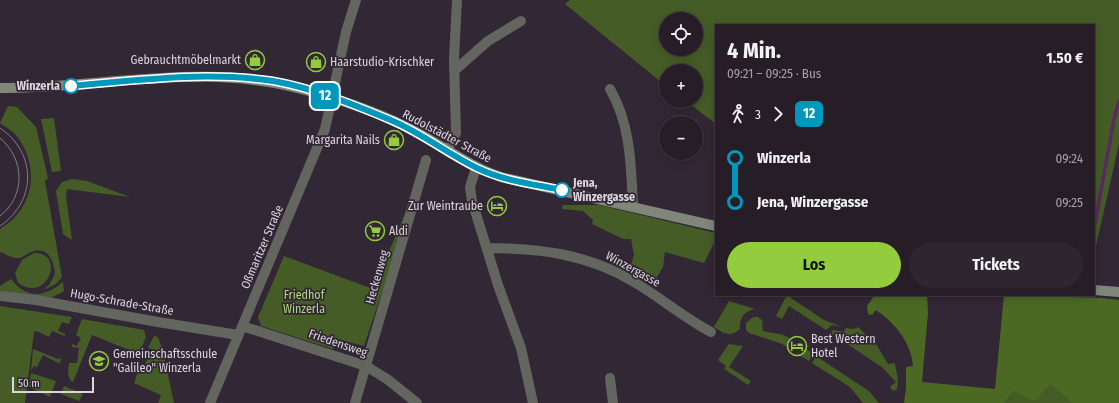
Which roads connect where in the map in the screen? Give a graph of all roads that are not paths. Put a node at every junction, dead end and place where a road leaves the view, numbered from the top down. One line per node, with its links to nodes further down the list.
1 (356, 0): 7 (street, Oßmaritzer Straße)
2 (457, 0): 4 (street)
3 (521, 21): 4 (street)
4 (454, 71): 8 (street)
5 (0, 88): 7 (street, Rudolstädter Straße)
6 (610, 90): 11 (street)
7 (332, 98): 8 (street, Rudolstädter Straße); 17 (street, Oßmaritzer Straße)
8 (447, 150): 10 (street, Rudolstädter Straße)
9 (426, 160): 19 (street, Heckenweg)
10 (476, 168): 11 (street, Rudolstädter Straße); 13 (street)
11 (634, 207): 12 (street, Rudolstädter Straße)
12 (715, 226)
13 (487, 248): 18 (street, Winzergasse); 24 (street)
14 (1095, 290): 15 (street)
15 (1119, 292)
16 (0, 296): 17 (street, Hugo-Schrade-Straße)
17 (240, 330): 19 (street, Friedensweg); 21 (street, Oßmaritzer Straße)
18 (711, 332)
19 (366, 366): 22 (street, Heckenweg); 23 (street, Friedensweg)
20 (610, 378): 25 (street)
21 (210, 403)
22 (355, 403)
23 (417, 403)
24 (533, 403)
25 (613, 403)

